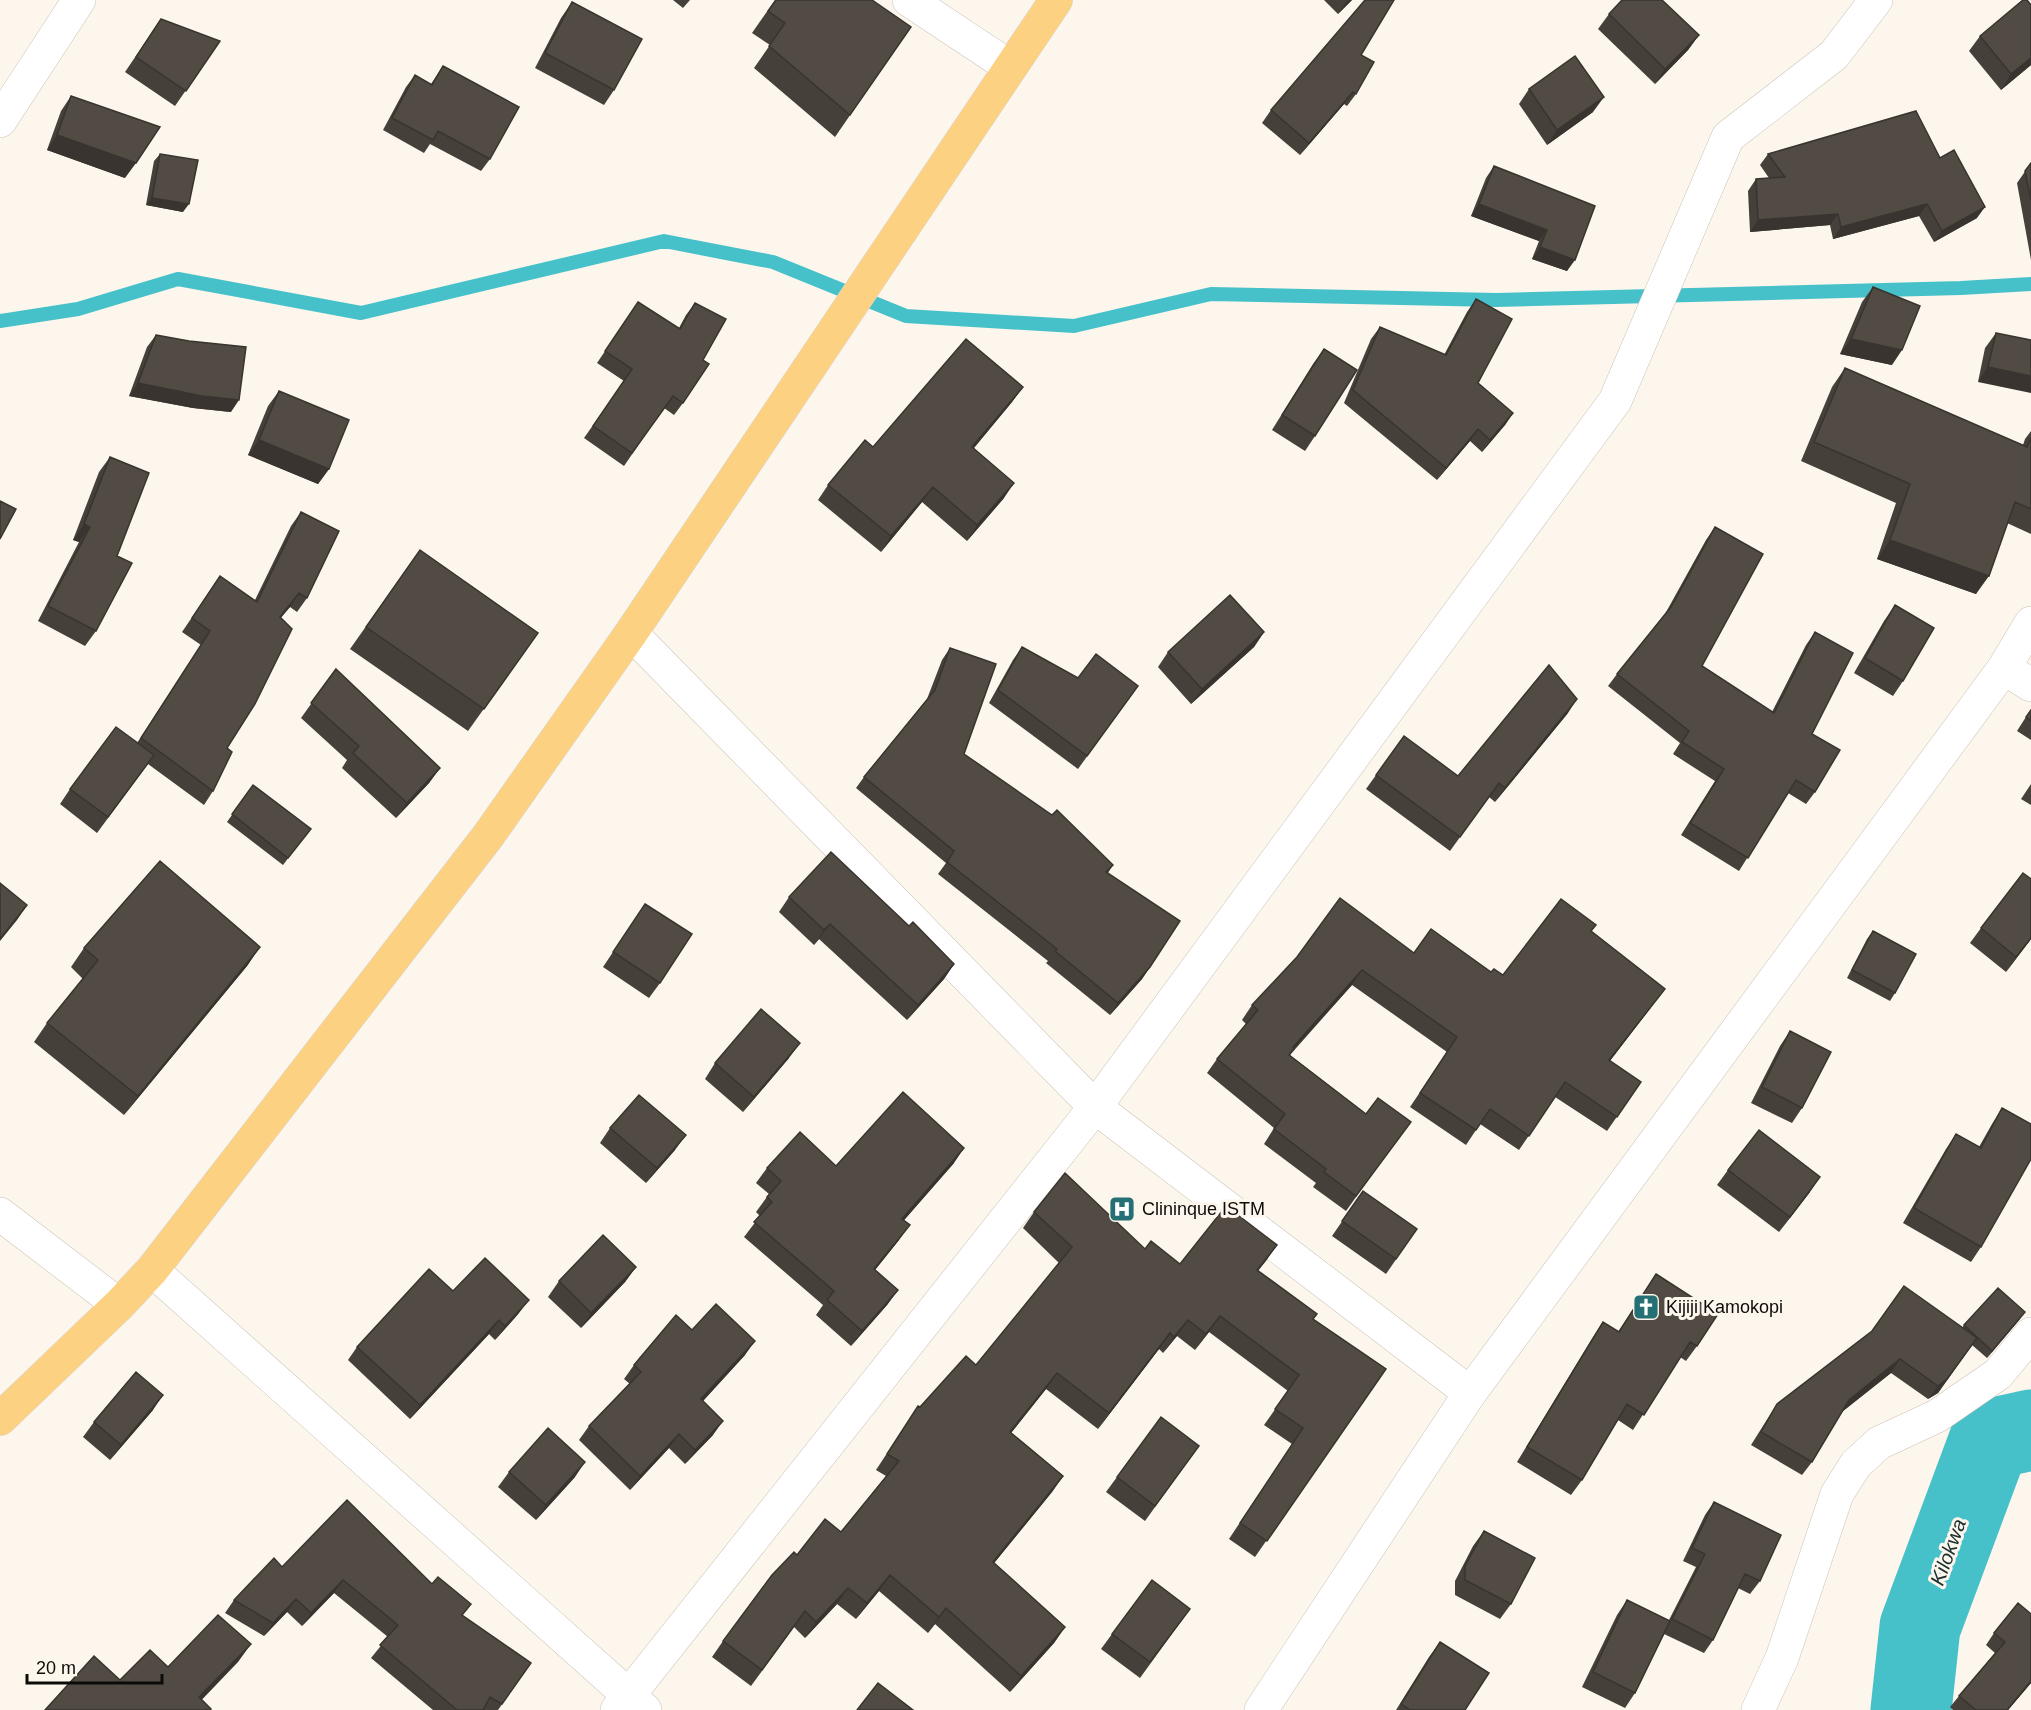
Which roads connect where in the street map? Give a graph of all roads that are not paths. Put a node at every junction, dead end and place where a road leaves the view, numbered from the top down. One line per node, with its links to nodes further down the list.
1 (79, 0): 6 (street)
2 (909, 0): 5 (street)
3 (1056, 0): 5 (main road)
4 (1876, 0): 10 (street)
5 (1010, 67): 8 (main road)
6 (0, 121)
7 (2031, 623): 9 (street)
8 (631, 633): 10 (street); 12 (main road)
9 (2018, 677): 15 (street)
10 (1095, 1107): 15 (street); 17 (street)
11 (0, 1214): 13 (street)
12 (152, 1270): 13 (main road); 17 (street)
13 (118, 1305): 16 (main road)
14 (2031, 1334): 19 (street)
15 (1470, 1393): 18 (street)
16 (0, 1419)
17 (630, 1706)
18 (1261, 1710)
19 (1758, 1710)

